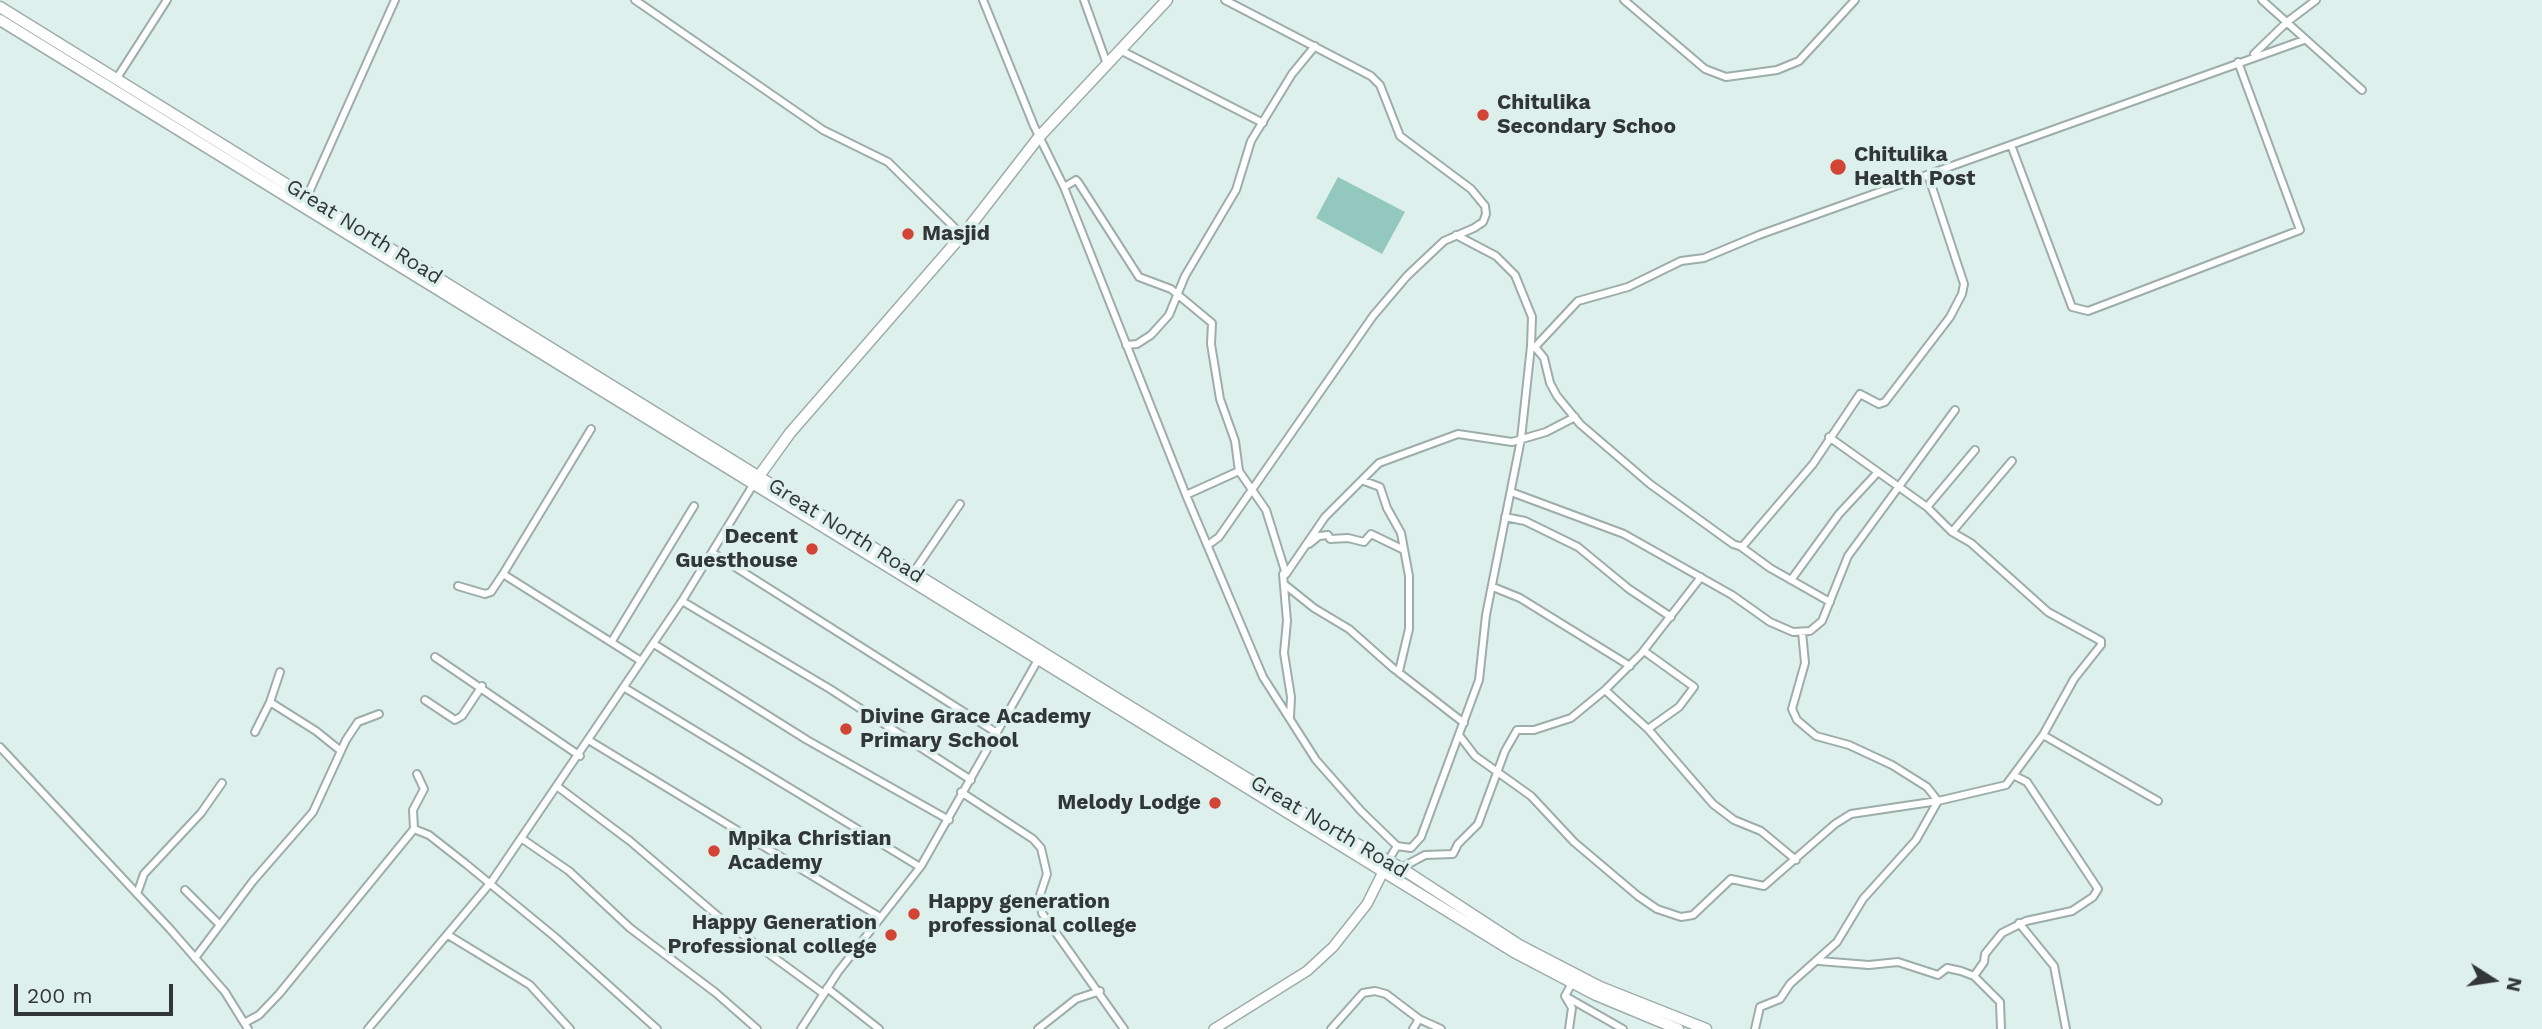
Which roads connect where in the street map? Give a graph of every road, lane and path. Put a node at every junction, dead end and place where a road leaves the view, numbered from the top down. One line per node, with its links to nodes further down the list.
1 (167, 0): 21 (street)
2 (395, 0): 29 (street)
3 (635, 0): 31 (street)
4 (983, 0): 24 (street)
5 (1084, 0): 20 (street)
6 (1167, 0): 17 (main road)
7 (1225, 0): 16 (street)
8 (1624, 0): 9 (street)
9 (1854, 0)
10 (2262, 0): 14 (street)
11 (2316, 0): 14 (street)
12 (0, 6): 21 (main road, Great North Road)
13 (0, 20): 26 (main road, Great North Road)
14 (2287, 22): 15 (street); 18 (street)
15 (2304, 40): 18 (street); 22 (street)
16 (1315, 46): 23 (street); 32 (street)
17 (1120, 50): 20 (main road); 23 (street)
18 (2252, 57): 19 (street)
19 (2238, 62): 25 (street); 25 (street)
20 (1107, 67): 24 (main road)
21 (117, 79): 26 (main road, Great North Road)
22 (2362, 90)
23 (1263, 122): 33 (street)
24 (1039, 137): 28 (street); 31 (main road)
25 (2011, 145): 27 (street)
26 (221, 151): 29 (main road, Great North Road); 30 (main road, Great North Road)
27 (1928, 175): 35 (street); 39 (street)
28 (1063, 187): 33 (street); 34 (street)
29 (308, 197): 30 (street); 45 (main road, Great North Road)
30 (302, 207): 45 (main road, Great North Road)
31 (962, 235): 45 (main road)
32 (1455, 235): 35 (street); 48 (street)
33 (1176, 294): 34 (street); 43 (street)
34 (1126, 345): 50 (street)
35 (1533, 347): 37 (street); 40 (street)
36 (1955, 410): 47 (street)
37 (1575, 417): 40 (street); 57 (street)
38 (591, 429): 62 (street)
39 (1829, 437): 44 (street); 57 (street)
40 (1521, 439): 46 (street); 49 (street)
41 (1975, 450): 53 (street)
42 (2012, 461): 55 (street)
43 (1239, 471): 48 (street); 50 (street)
44 (1878, 472): 47 (street); 65 (street)
45 (756, 481): 60 (street); 61 (main road, Great North Road); 77 (main road, Great North Road)
46 (1364, 481): 58 (street); 59 (street)
47 (1898, 486): 53 (street); 70 (street)
48 (1251, 490): 56 (street); 63 (street)
49 (1511, 492): 54 (street); 64 (street)
50 (1186, 495): 56 (street)
51 (960, 504): 61 (street)
52 (694, 506): 73 (street)
53 (1927, 508): 55 (street)
54 (1505, 517): 68 (street); 71 (street)
55 (1952, 532): 94 (street)
56 (1208, 545): 88 (street)
57 (1739, 545): 65 (street)
58 (1304, 547): 59 (street); 63 (street)
59 (1404, 550): 80 (street)
60 (713, 553): 69 (street); 92 (street)
61 (913, 573): 113 (main road, Great North Road)
62 (503, 574): 67 (street); 73 (street)
63 (1286, 574): 66 (street)
64 (1701, 577): 71 (street); 72 (street)
65 (1791, 580): 70 (street)
66 (1284, 584): 80 (street); 88 (street)
67 (458, 586)
68 (1493, 587): 79 (street); 89 (street)
69 (682, 601): 74 (street); 102 (street)
70 (1830, 602): 72 (street)
71 (1671, 617): 75 (street)
72 (1802, 632): 106 (street)
73 (612, 641): 78 (street)
74 (654, 644): 78 (street); 108 (street)
75 (1644, 651): 79 (street); 90 (street)
76 (435, 657): 82 (street)
77 (1039, 658): 92 (street); 116 (main road, Great North Road)
78 (641, 661): 83 (street)
79 (1630, 666): 84 (street)
80 (1399, 671): 89 (street)
81 (280, 672): 86 (street)
82 (482, 686): 85 (street); 98 (street)
83 (625, 688): 95 (street); 114 (street)
84 (1605, 690): 90 (street); 99 (street)
85 (425, 700)
86 (270, 702): 91 (street); 97 (street)
87 (379, 714): 97 (street)
88 (1290, 718): 111 (street)
89 (1464, 723): 93 (street)
90 (1647, 729): 112 (street)
91 (255, 732)
92 (997, 733): 102 (street)
93 (1459, 735): 99 (street); 111 (street)
94 (2043, 735): 101 (street); 107 (street)
95 (590, 741): 98 (street); 120 (street)
96 (0, 747): 119 (street)
97 (341, 751): 122 (street)
98 (579, 756): 104 (street)
99 (1499, 772): 112 (street); 115 (street)
100 (417, 774): 109 (street)
101 (2015, 776): 106 (street); 121 (street)
102 (971, 780): 105 (street)
103 (222, 783): 119 (street)
104 (558, 787): 110 (street); 128 (street)
105 (961, 792): 108 (street); 129 (street)
106 (1938, 801): 112 (street); 125 (street)
107 (2158, 801)
108 (949, 820): 114 (street)
109 (414, 830): 117 (street); 132 (street)
110 (521, 838): 117 (street); 137 (street)
111 (1397, 846): 113 (street)
112 (1796, 860)
113 (1388, 861): 115 (main road, Great North Road); 116 (main road)
114 (920, 867): 120 (street)
115 (1401, 868): 149 (main road, Great North Road)
116 (1382, 873): 127 (main road, Great North Road); 133 (main road)
117 (490, 884): 123 (street); 136 (street)
118 (185, 890): 122 (street)
119 (138, 895): 124 (street)
120 (880, 918): 128 (street)
121 (2019, 923): 126 (street); 152 (street)
122 (220, 925): 124 (street)
123 (449, 935): 134 (street); 135 (street)
124 (195, 958): 132 (street)
125 (1819, 961): 126 (street); 150 (street)
126 (1974, 976): 151 (street)
127 (1572, 983): 130 (street); 148 (main road, Great North Road)
128 (825, 991): 138 (street); 139 (street)
129 (1100, 991): 140 (street); 141 (street)
130 (1565, 996): 146 (street); 147 (street)
131 (1419, 1019): 143 (street); 144 (street); 145 (street)
132 (247, 1026)
133 (1227, 1026): 142 (main road)
134 (368, 1029)
135 (570, 1029)
136 (657, 1029)
137 (757, 1029)
138 (801, 1029)
139 (878, 1029)
140 (1038, 1029)
141 (1124, 1029)
142 (1214, 1029)
143 (1331, 1029)
144 (1413, 1029)
145 (1440, 1029)
146 (1569, 1029)
147 (1623, 1029)
148 (1678, 1029)
149 (1706, 1029)
150 (1755, 1029)
151 (2001, 1029)
152 (2066, 1029)

